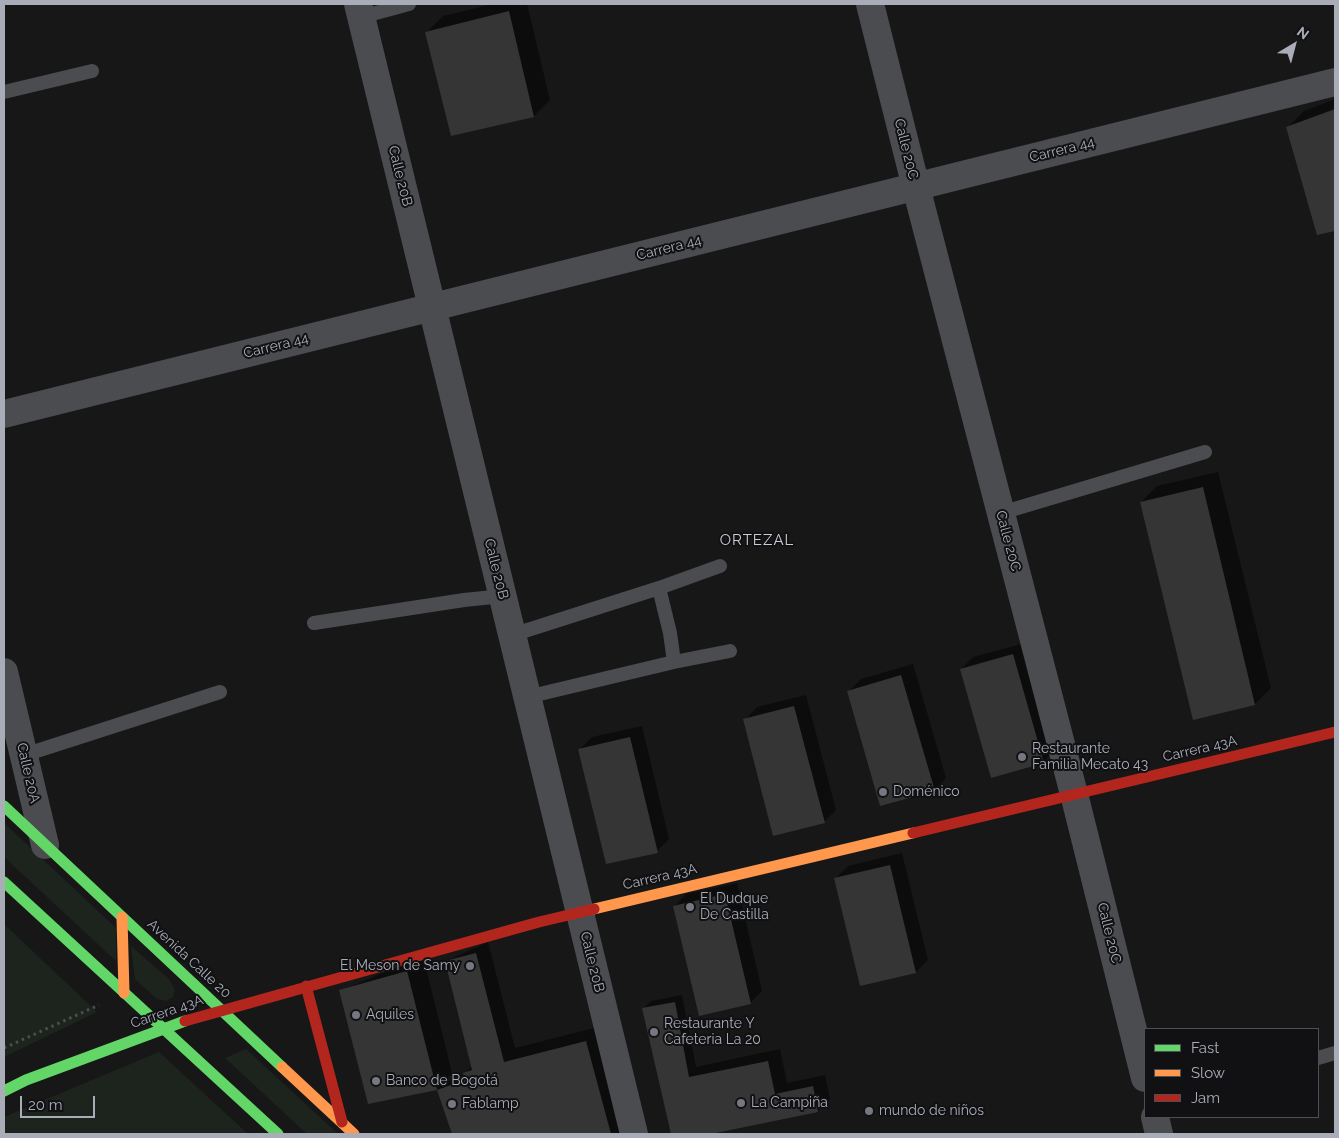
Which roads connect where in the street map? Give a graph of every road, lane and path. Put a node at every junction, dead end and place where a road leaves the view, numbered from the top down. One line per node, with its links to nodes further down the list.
1 (409, 4): 3 (lane)
2 (870, 4): 7 (street, Calle 20C)
3 (360, 10): 8 (street, Calle 20B)
4 (92, 71): 6 (lane)
5 (1335, 82): 7 (street, Carrera 44)
6 (4, 92)
7 (916, 187): 8 (street, Carrera 44); 11 (street, Calle 20C)
8 (432, 307): 9 (street, Carrera 44); 14 (street, Calle 20B)
9 (4, 414)
10 (1205, 452): 11 (lane)
11 (1001, 513): 24 (street, Calle 20C)
12 (720, 566): 13 (lane)
13 (659, 588): 16 (lane); 18 (lane)
14 (502, 596): 15 (lane); 16 (street, Calle 20B)
15 (314, 623)
16 (512, 635): 21 (street, Calle 20B)
17 (730, 651): 18 (lane)
18 (674, 662): 21 (lane)
19 (4, 672): 23 (street, Calle 20A)
20 (220, 692): 23 (lane)
21 (527, 697): 28 (street, Calle 20B)
22 (1335, 732): 24 (main road, Carrera 43A)
23 (24, 755): 26 (street, Calle 20A)
24 (1074, 794): 28 (main road, Carrera 43A); 37 (street, Calle 20C)
25 (4, 806): 26 (main road, Avenida Calle 20)
26 (45, 845): 29 (main road, Avenida Calle 20)
27 (4, 882): 31 (main road)
28 (580, 912): 30 (main road, Carrera 43A); 43 (street, Calle 20B)
29 (122, 917): 31 (main road); 32 (main road, Avenida Calle 20)
30 (306, 986): 32 (main road, Carrera 43A); 40 (main road)
31 (124, 993): 33 (main road); 34 (path)
32 (221, 1010): 33 (main road, Carrera 43A); 40 (main road, Avenida Calle 20)
33 (162, 1028): 38 (main road, Carrera 43A); 41 (main road)
34 (4, 1048)
35 (1335, 1053): 36 (lane)
36 (1319, 1058)
37 (1144, 1074)
38 (4, 1091)
39 (1155, 1118): 44 (street)
40 (342, 1122): 42 (main road, Avenida Calle 20)
41 (278, 1134)
42 (354, 1134)
43 (634, 1134)
44 (1159, 1134)

